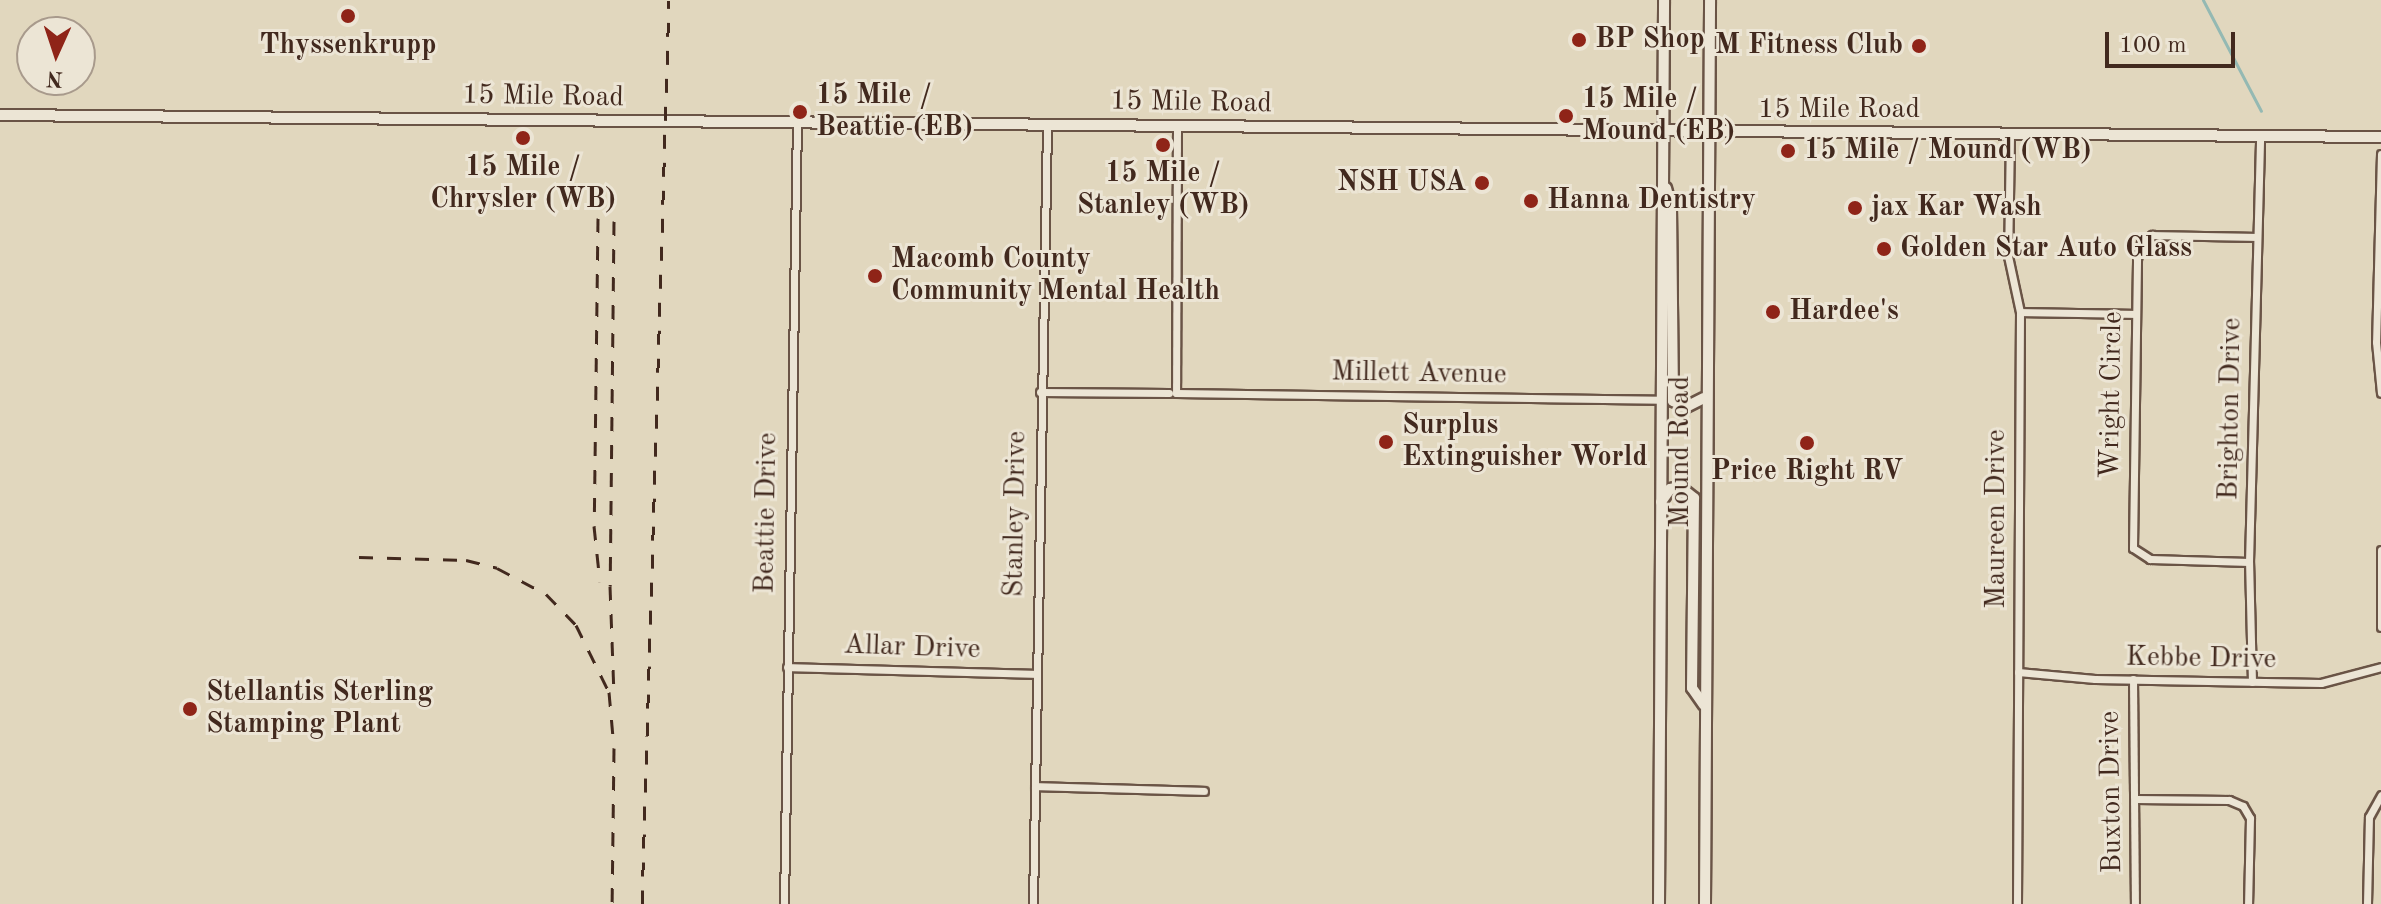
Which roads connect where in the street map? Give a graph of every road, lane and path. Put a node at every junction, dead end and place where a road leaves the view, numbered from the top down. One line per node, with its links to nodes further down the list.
1 (1664, 0): 7 (main road, Mound Road)
2 (1710, 0): 8 (main road, Mound Road)
3 (0, 115): 4 (main road, 15 Mile Road)
4 (797, 123): 5 (main road, 15 Mile Road); 26 (street, Beattie Drive)
5 (1047, 125): 6 (main road, 15 Mile Road); 17 (street, Stanley Drive)
6 (1177, 126): 7 (main road, 15 Mile Road); 18 (street)
7 (1661, 132): 8 (main road, 15 Mile Road); 13 (main road, Mound Road)
8 (1709, 133): 9 (main road, 15 Mile Road); 20 (main road, Mound Road)
9 (2010, 135): 10 (main road, 15 Mile Road); 15 (street, Maureen Drive)
10 (2260, 137): 11 (main road, 15 Mile Road); 14 (street, Brighton Drive)
11 (2381, 137)
12 (2381, 154): 19 (street)
13 (1662, 175): 20 (main road); 21 (main road, Mound Road)
14 (2256, 237): 16 (street, Wright Circle); 24 (street, Brighton Drive)
15 (2020, 312): 16 (street); 28 (street, Maureen Drive)
16 (2136, 314): 24 (street, Wright Circle)
17 (1040, 392): 18 (street, Millett Avenue); 29 (street, Stanley Drive)
18 (1173, 393): 21 (street, Millett Avenue)
19 (2381, 393)
20 (1704, 398): 32 (main road, Mound Road)
21 (1661, 400): 22 (main road, Mound Road)
22 (1661, 502): 32 (main road); 39 (main road, Mound Road)
23 (2381, 550): 25 (street)
24 (2249, 562): 31 (street, Brighton Drive)
25 (2381, 627)
26 (787, 667): 29 (street, Allar Drive); 37 (street, Beattie Drive)
27 (2381, 667): 31 (street, Kebbe Drive)
28 (2018, 672): 30 (street, Kebbe Drive); 41 (street, Maureen Drive)
29 (1036, 674): 33 (street, Stanley Drive)
30 (2133, 679): 31 (street, Kebbe Drive); 36 (street, Buxton Drive)
31 (2252, 682)
32 (1705, 706): 40 (main road, Mound Road)
33 (1035, 786): 34 (street); 38 (street, Stanley Drive)
34 (1204, 791)
35 (2378, 798): 44 (street)
36 (2136, 799): 42 (street, Buxton Drive); 43 (street)
37 (784, 904)
38 (1033, 904)
39 (1659, 904)
40 (1705, 904)
41 (2017, 904)
42 (2135, 904)
43 (2248, 904)
44 (2367, 904)

